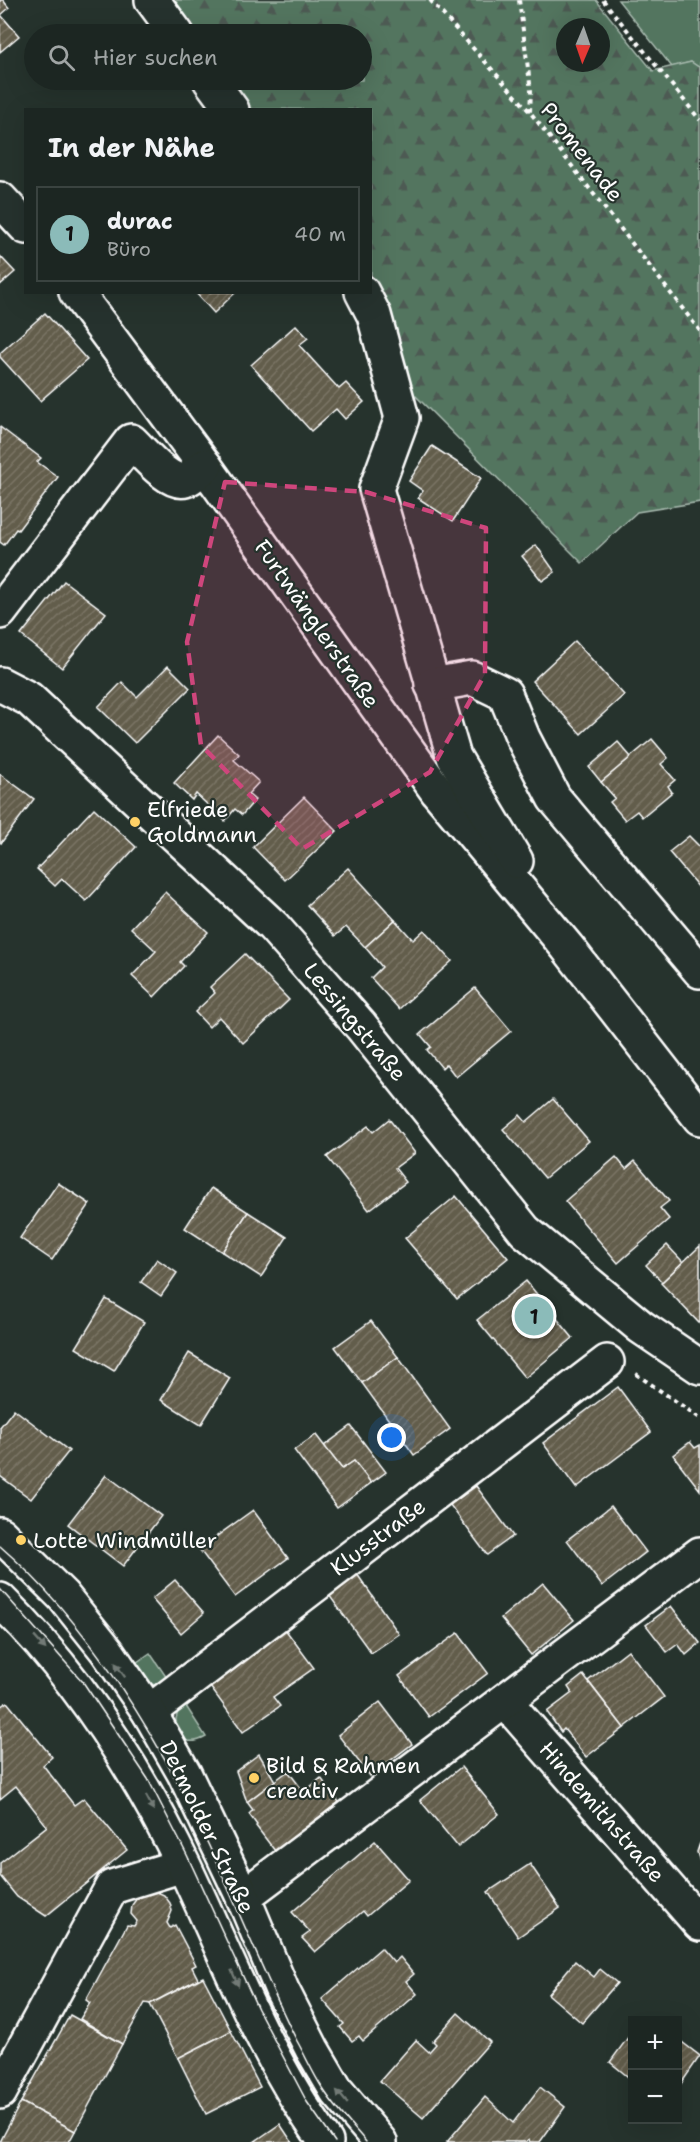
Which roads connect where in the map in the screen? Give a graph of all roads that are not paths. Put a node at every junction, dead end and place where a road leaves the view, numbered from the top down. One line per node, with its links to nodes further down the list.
1 (152, 0): 2 (street)
2 (170, 24)
3 (217, 90): 4 (street)
4 (231, 108)
5 (0, 199): 6 (street)
6 (24, 225)
7 (77, 294): 9 (street, Furtwänglerstraße)
8 (363, 294): 12 (street, Furtwänglerstraße)
9 (205, 466): 10 (street); 13 (street, Furtwänglerstraße)
10 (0, 612)
11 (0, 684): 17 (street, Lessingstraße)
12 (432, 685): 13 (street, Furtwänglerstraße); 14 (street)
13 (567, 947): 15 (street, Furtwänglerstraße)
14 (700, 971)
15 (700, 1118)
16 (607, 1362): 22 (street, Klusstraße)
17 (700, 1366)
18 (0, 1534): 22 (street, Detmolder Straße, one-way to 18)
19 (700, 1554): 21 (street)
20 (0, 1600): 23 (street, Detmolder Straße, one-way to 23)
21 (505, 1701): 24 (street); 25 (street, Hindemithstraße)
22 (149, 1712): 24 (street, Detmolder Straße)
23 (183, 1865): 26 (street, Detmolder Straße); 28 (street, Detmolder Straße, one-way to 28)
24 (243, 1898): 29 (street, Detmolder Straße, one-way to 24)
25 (700, 1924)
26 (10, 2051): 27 (street, Detmolder Straße)
27 (0, 2092)
28 (326, 2142)
29 (380, 2142)

